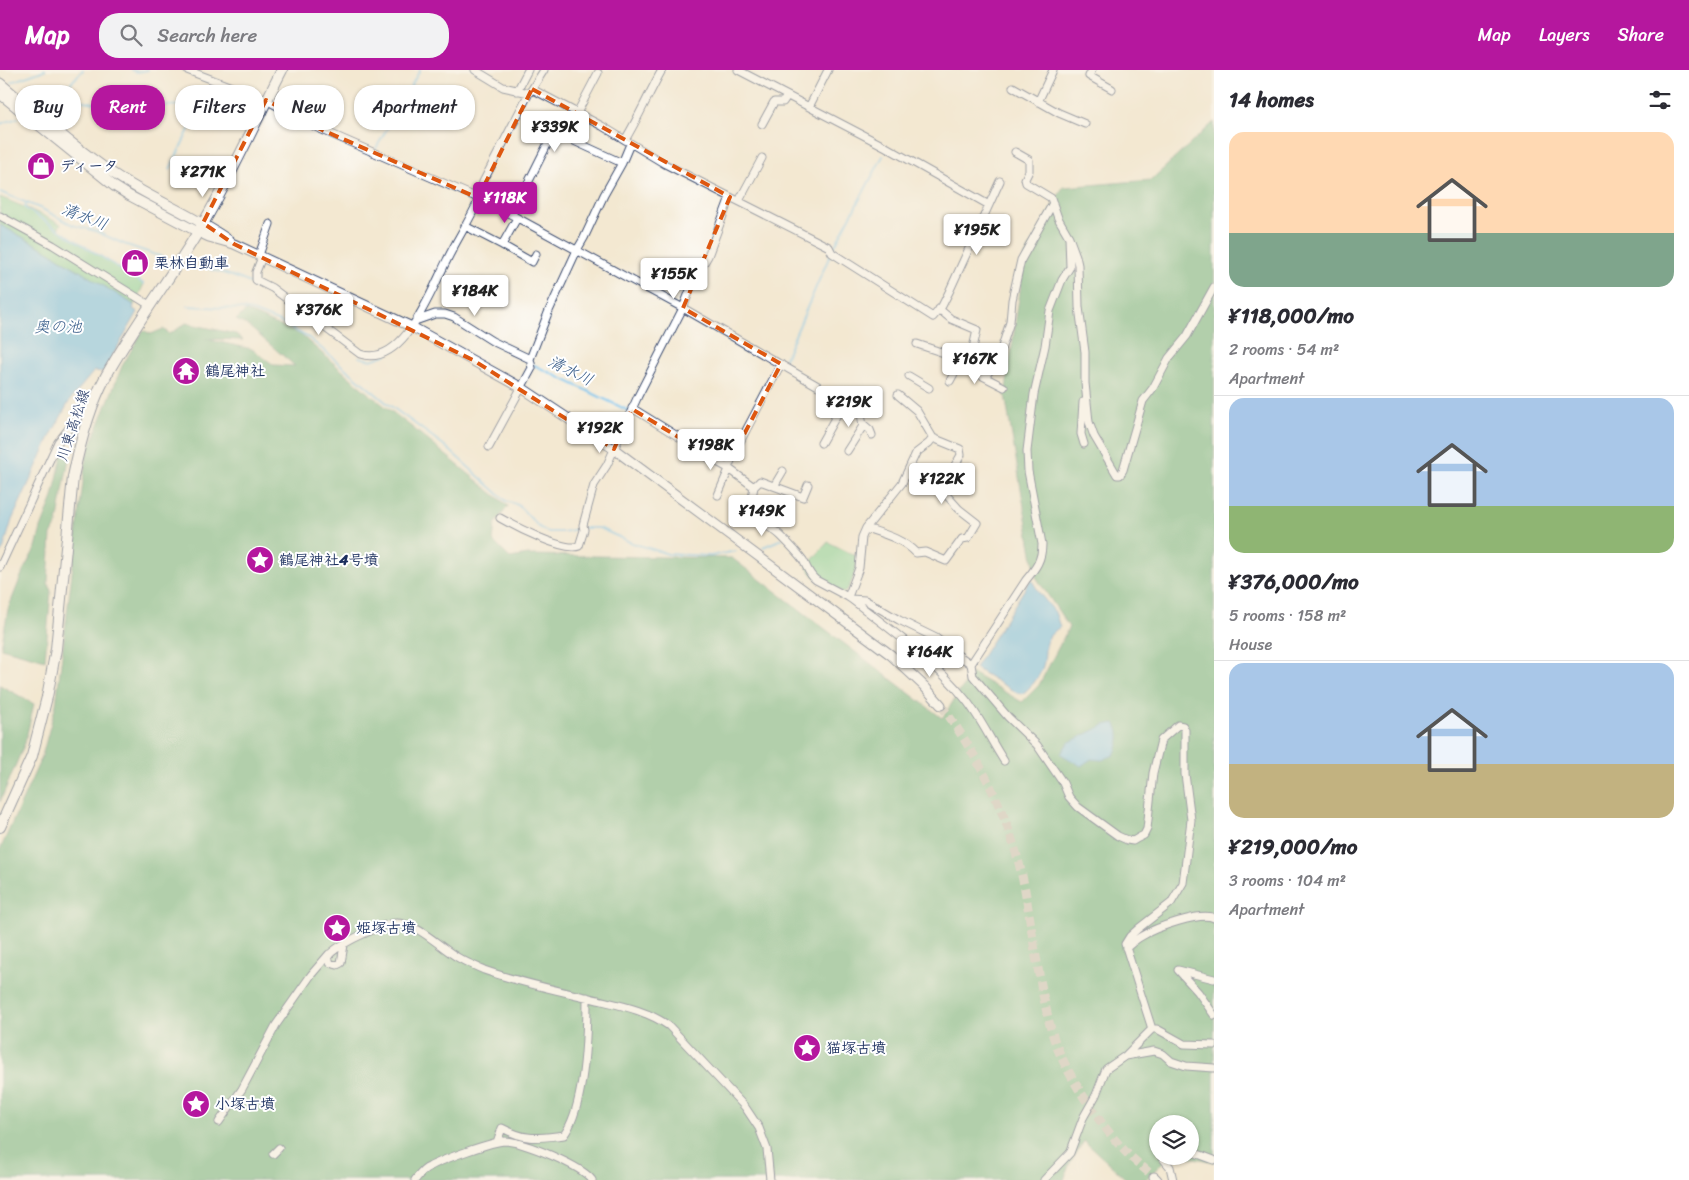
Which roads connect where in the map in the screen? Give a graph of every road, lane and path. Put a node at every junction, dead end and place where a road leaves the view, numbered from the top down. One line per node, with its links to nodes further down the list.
1 (187, 70): 19 (street)
2 (282, 70): 19 (main road, 川東高松線)
3 (475, 70): 15 (street)
4 (528, 70): 15 (street)
5 (544, 70): 16 (street)
6 (662, 70): 25 (street)
7 (738, 70): 18 (street)
8 (828, 70): 21 (street)
9 (1053, 70): 20 (street)
10 (1092, 70): 14 (street)
11 (598, 73): 22 (street)
12 (0, 83): 39 (street)
13 (1013, 87): 20 (street)
14 (1112, 89)
15 (517, 91): 16 (street)
16 (531, 91): 22 (street); 31 (street)
17 (0, 94): 39 (street)
18 (787, 96): 21 (street); 23 (street)
19 (266, 100): 31 (street); 39 (main road, 川東高松線)
20 (1038, 102): 24 (street)
21 (809, 107): 34 (street)
22 (577, 113): 25 (street)
23 (762, 124)
24 (1085, 124)
25 (628, 142): 28 (street); 30 (street)
26 (1015, 152): 33 (street)
27 (762, 158): 32 (street)
28 (622, 163): 36 (street); 42 (street)
29 (1000, 181): 34 (street)
30 (730, 197): 32 (street); 47 (street)
31 (478, 199): 36 (street); 38 (street)
32 (739, 201): 48 (street)
33 (1053, 203): 40 (street); 56 (street)
34 (989, 205): 48 (street)
35 (0, 216): 46 (street)
36 (515, 217): 41 (street); 42 (street)
37 (270, 224): 44 (street)
38 (465, 226): 41 (street); 49 (street)
39 (201, 228): 44 (street); 46 (main road, 川東高松線)
40 (1069, 237): 58 (street); 88 (street)
41 (502, 244): 43 (street)
42 (577, 250): 47 (street); 52 (street)
43 (536, 254)
44 (260, 256): 49 (street); 49 (street)
45 (1214, 287): 58 (street)
46 (151, 306): 66 (main road, 川東高松線)
47 (683, 308): 54 (street); 67 (street)
48 (939, 310): 51 (street)
49 (415, 324): 52 (street); 61 (street)
50 (917, 344): 53 (street)
51 (973, 348)
52 (530, 359): 61 (street)
53 (957, 363): 56 (street); 57 (street)
54 (781, 364): 59 (street); 75 (street)
55 (909, 376): 62 (street)
56 (984, 378): 60 (street)
57 (950, 381)
58 (1085, 384): 72 (street)
59 (818, 386)
60 (1004, 387)
61 (522, 388): 73 (street); 74 (street)
62 (929, 388)
63 (898, 395): 70 (street)
64 (844, 402): 71 (street)
65 (860, 407): 68 (street)
66 (92, 408): 86 (street); 91 (main road, 川東高松線)
67 (630, 412): 74 (street); 77 (street)
68 (863, 424): 69 (street); 76 (street)
69 (872, 435)
70 (933, 438): 85 (street); 85 (street)
71 (821, 443)
72 (1084, 444)
73 (489, 447)
74 (614, 449): 84 (street); 89 (street)
75 (735, 449): 77 (street); 78 (street)
76 (847, 451)
77 (706, 453): 78 (street)
78 (729, 469): 82 (street); 83 (street)
79 (783, 471): 81 (street)
80 (808, 485): 81 (street)
81 (774, 486): 82 (street)
82 (754, 487): 87 (street)
83 (718, 495)
84 (500, 518)
85 (866, 528): 87 (street)
86 (0, 567)
87 (849, 598): 88 (street); 90 (street)
88 (971, 664): 94 (street)
89 (941, 705)
90 (1004, 762)
91 (0, 827)
92 (1214, 918): 94 (street)
93 (344, 945): 95 (street); 95 (street); 97 (street)
94 (1126, 948): 99 (street)
95 (329, 954): 103 (street)
96 (1214, 979): 98 (street)
97 (587, 997): 104 (street); 112 (street)
98 (1214, 1015)
99 (1152, 1029): 100 (street); 101 (street)
100 (1214, 1045)
101 (1125, 1056): 102 (street); 113 (street)
102 (1214, 1068)
103 (219, 1122)
104 (497, 1142): 110 (street); 111 (street)
105 (279, 1148): 106 (street)
106 (273, 1154)
107 (1199, 1154): 108 (street)
108 (1214, 1160)
109 (1168, 1165): 114 (street)
110 (415, 1180)
111 (592, 1180)
112 (770, 1180)
113 (1044, 1180)
114 (1173, 1180)

